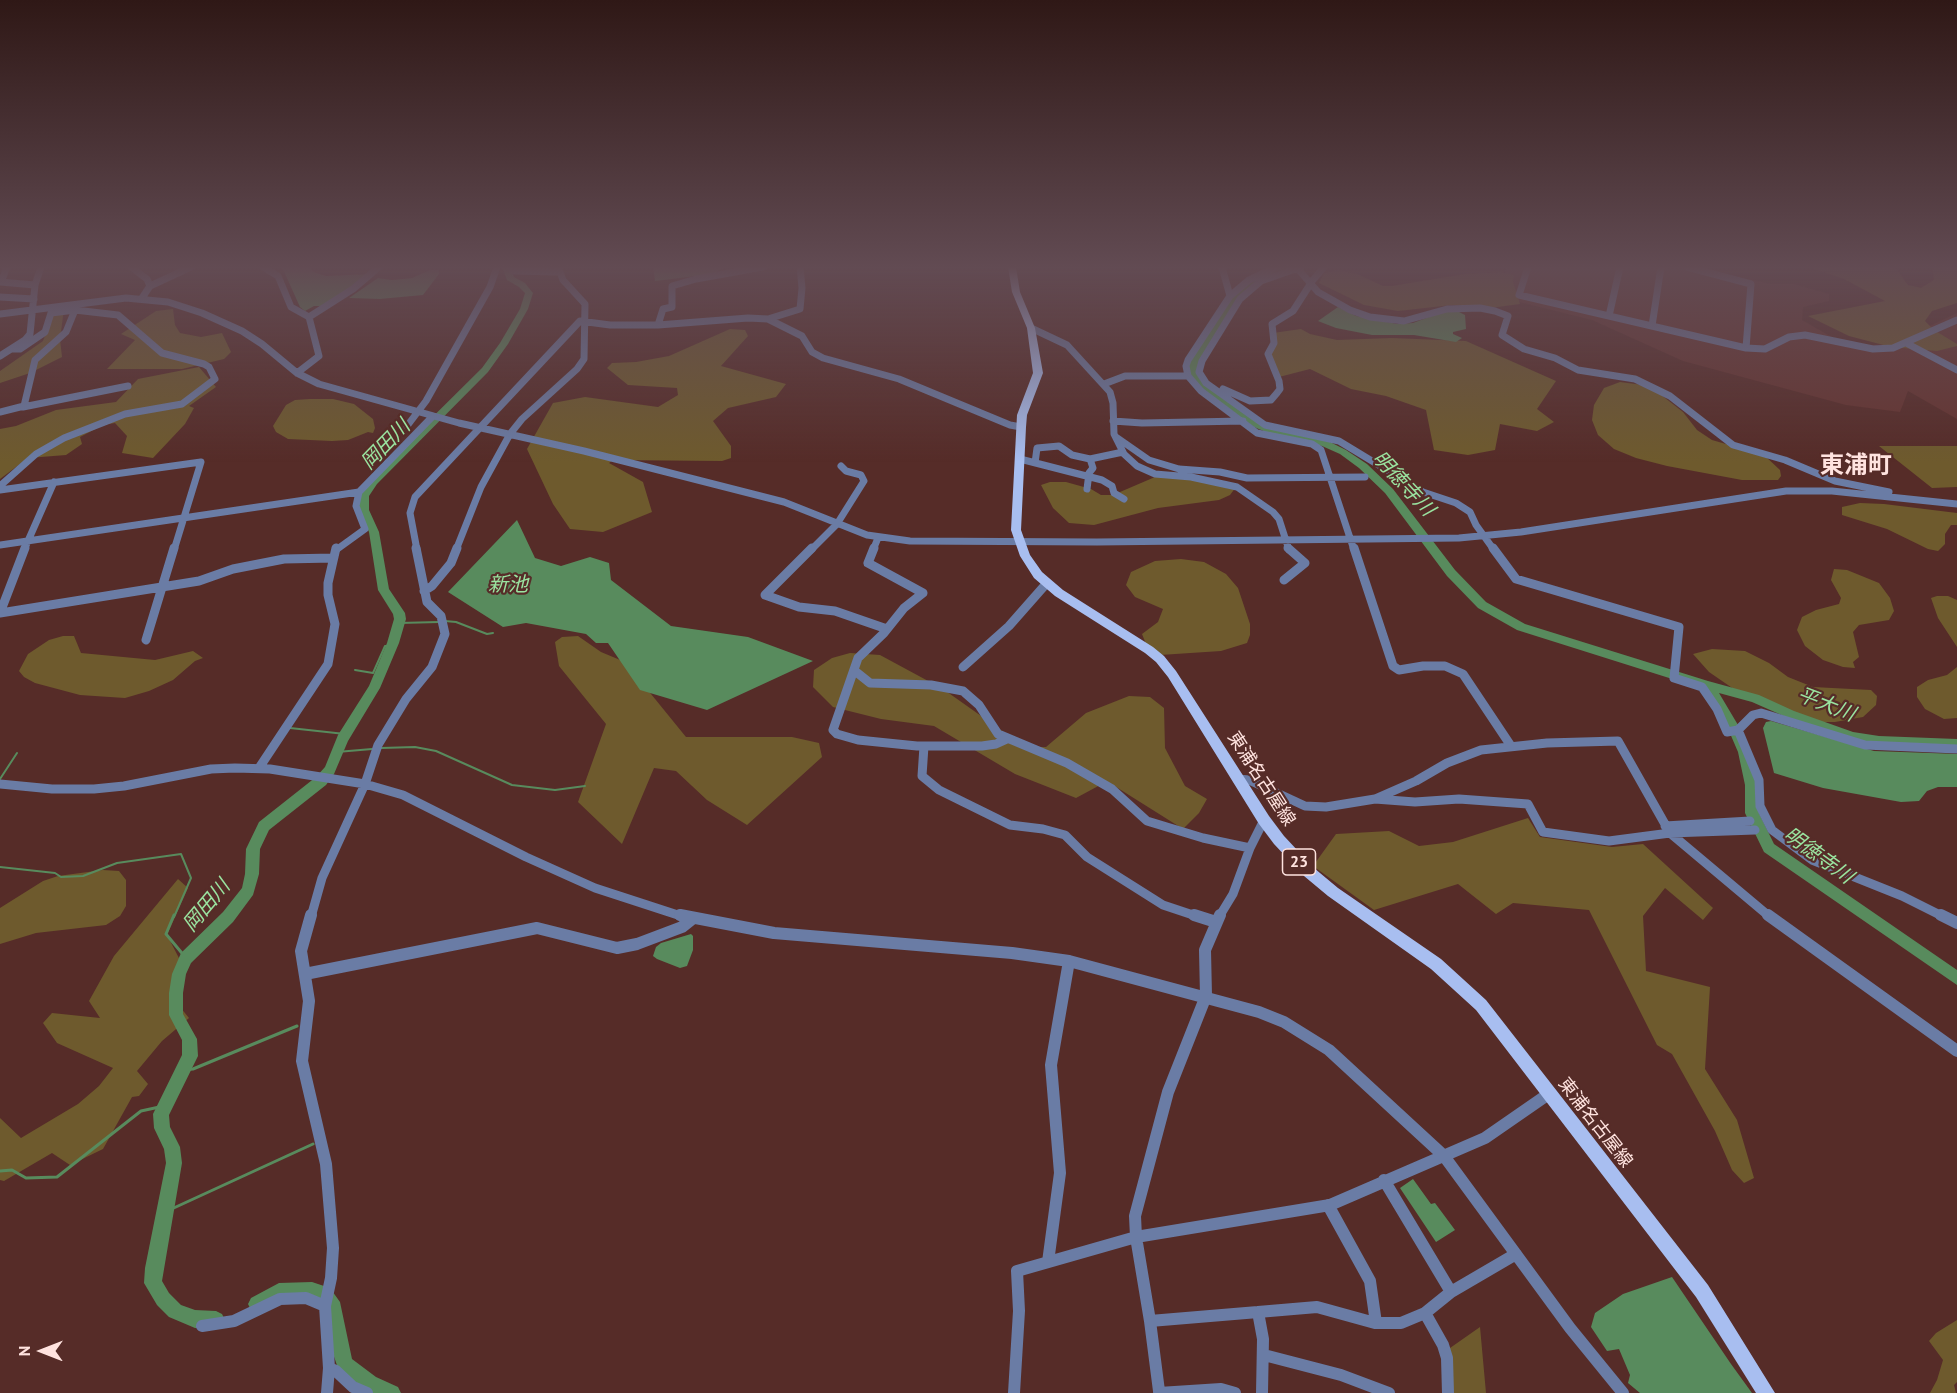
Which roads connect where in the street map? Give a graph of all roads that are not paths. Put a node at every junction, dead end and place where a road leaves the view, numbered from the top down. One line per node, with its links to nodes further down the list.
1 (30, 332): 22 (street)
2 (45, 332): 22 (street)
3 (66, 332): 30 (street)
4 (138, 332): 50 (street)
5 (244, 332): 25 (street)
6 (313, 332): 25 (street)
7 (464, 332): 32 (street)
8 (568, 332): 38 (street)
9 (584, 332): 39 (street)
10 (794, 332): 37 (street)
11 (1032, 332): 37 (main road, 東浦名古屋線 / 23)
12 (1039, 332): 27 (street)
13 (1206, 332): 26 (street)
14 (1220, 332): 29 (street)
15 (1273, 332): 29 (street)
16 (1503, 332): 54 (street)
17 (1678, 332): 21 (street)
18 (1747, 332): 21 (street)
19 (1930, 332): 20 (street)
20 (1906, 343): 21 (street); 24 (street)
21 (1746, 348)
22 (13, 349): 23 (street)
23 (0, 356)
24 (1957, 370)
25 (297, 373): 32 (street)
26 (1188, 375): 27 (street); 35 (street)
27 (1104, 384): 34 (street)
28 (128, 386): 30 (street)
29 (1209, 386): 58 (street)
30 (23, 407): 31 (street)
31 (0, 412)
32 (417, 412): 33 (street); 36 (street)
33 (434, 416): 38 (street); 52 (street)
34 (1113, 421): 35 (street); 40 (street)
35 (1243, 422): 48 (street)
36 (407, 426)
37 (1021, 427): 42 (main road, 東浦名古屋線 / 23)
38 (478, 428): 39 (street); 69 (street)
39 (510, 434): 57 (street); 69 (street)
40 (1116, 437): 41 (street); 48 (street)
41 (1123, 452): 43 (street); 60 (street)
42 (1020, 459): 44 (street); 63 (main road, 東浦名古屋線 / 23)
43 (1090, 459): 44 (street); 46 (street)
44 (1035, 463): 46 (street)
45 (841, 466): 57 (street)
46 (1089, 476): 51 (street); 53 (street)
47 (1365, 477): 48 (street)
48 (1330, 478): 61 (street)
49 (54, 482): 50 (street); 56 (street); 62 (street)
50 (0, 488)
51 (1087, 489)
52 (359, 492): 56 (street); 65 (street)
53 (1124, 499)
54 (1902, 499): 55 (street); 58 (street)
55 (1957, 504)
56 (184, 518): 62 (street); 68 (street)
57 (837, 524): 59 (street); 71 (street)
58 (1486, 536): 61 (street); 75 (street)
59 (878, 538): 63 (street); 71 (street)
60 (1287, 540): 61 (street); 63 (street); 66 (street)
61 (1350, 540): 78 (street)
62 (29, 541): 64 (street); 70 (street)
63 (1019, 542): 67 (main road, 東浦名古屋線 / 23)
64 (0, 545)
65 (333, 558): 68 (street); 80 (street)
66 (1284, 580)
67 (1047, 584): 73 (street); 81 (main road, 東浦名古屋線 / 23)
68 (163, 586): 70 (street); 72 (street)
69 (424, 591): 83 (street)
70 (0, 613)
71 (887, 629): 74 (street)
72 (146, 640)
73 (963, 667)
74 (855, 671): 76 (street); 77 (street)
75 (1735, 731): 79 (street); 91 (street)
76 (1007, 739): 77 (street); 88 (street)
77 (924, 746): 90 (street)
78 (1511, 746): 84 (street); 87 (street)
79 (1957, 750)
80 (259, 768): 82 (street); 83 (street)
81 (1238, 779): 84 (street); 85 (main road, 東浦名古屋線 / 23)
82 (0, 784)
83 (365, 784): 89 (street); 93 (street)
84 (1375, 799): 87 (street)
85 (1264, 820): 88 (street); 96 (main road, 東浦名古屋線 / 23)
86 (1752, 825): 87 (street)
87 (1668, 830): 95 (street)
88 (1250, 848): 90 (street)
89 (692, 919): 92 (street); 93 (street)
90 (1216, 922): 94 (street)
91 (1957, 922)
92 (1069, 961): 94 (street); 102 (street)
93 (305, 974): 104 (street)
94 (1206, 996): 97 (street); 100 (street)
95 (1957, 1051)
96 (1550, 1093): 97 (street); 122 (main road, 東浦名古屋線 / 23)
97 (1444, 1156): 98 (street); 101 (street)
98 (1384, 1180): 99 (street); 103 (street)
99 (1328, 1206): 100 (street); 108 (street)
100 (1136, 1237): 102 (street); 107 (street)
101 (1516, 1254): 103 (street); 121 (street)
102 (1047, 1262): 116 (street)
103 (1451, 1292): 106 (street)
104 (326, 1300): 109 (street); 111 (street)
105 (1258, 1312): 107 (street); 108 (street); 110 (street)
106 (1425, 1313): 108 (street); 120 (street)
107 (1150, 1321): 113 (street)
108 (1376, 1323)
109 (202, 1326)
110 (1264, 1355): 118 (street); 119 (street)
111 (328, 1368): 114 (street); 115 (street)
112 (1221, 1391): 113 (street); 117 (street)
113 (1159, 1392)
114 (327, 1393)
115 (367, 1393)
116 (1014, 1393)
117 (1235, 1393)
118 (1262, 1393)
119 (1389, 1393)
120 (1448, 1393)
121 (1623, 1393)
122 (1766, 1393)

